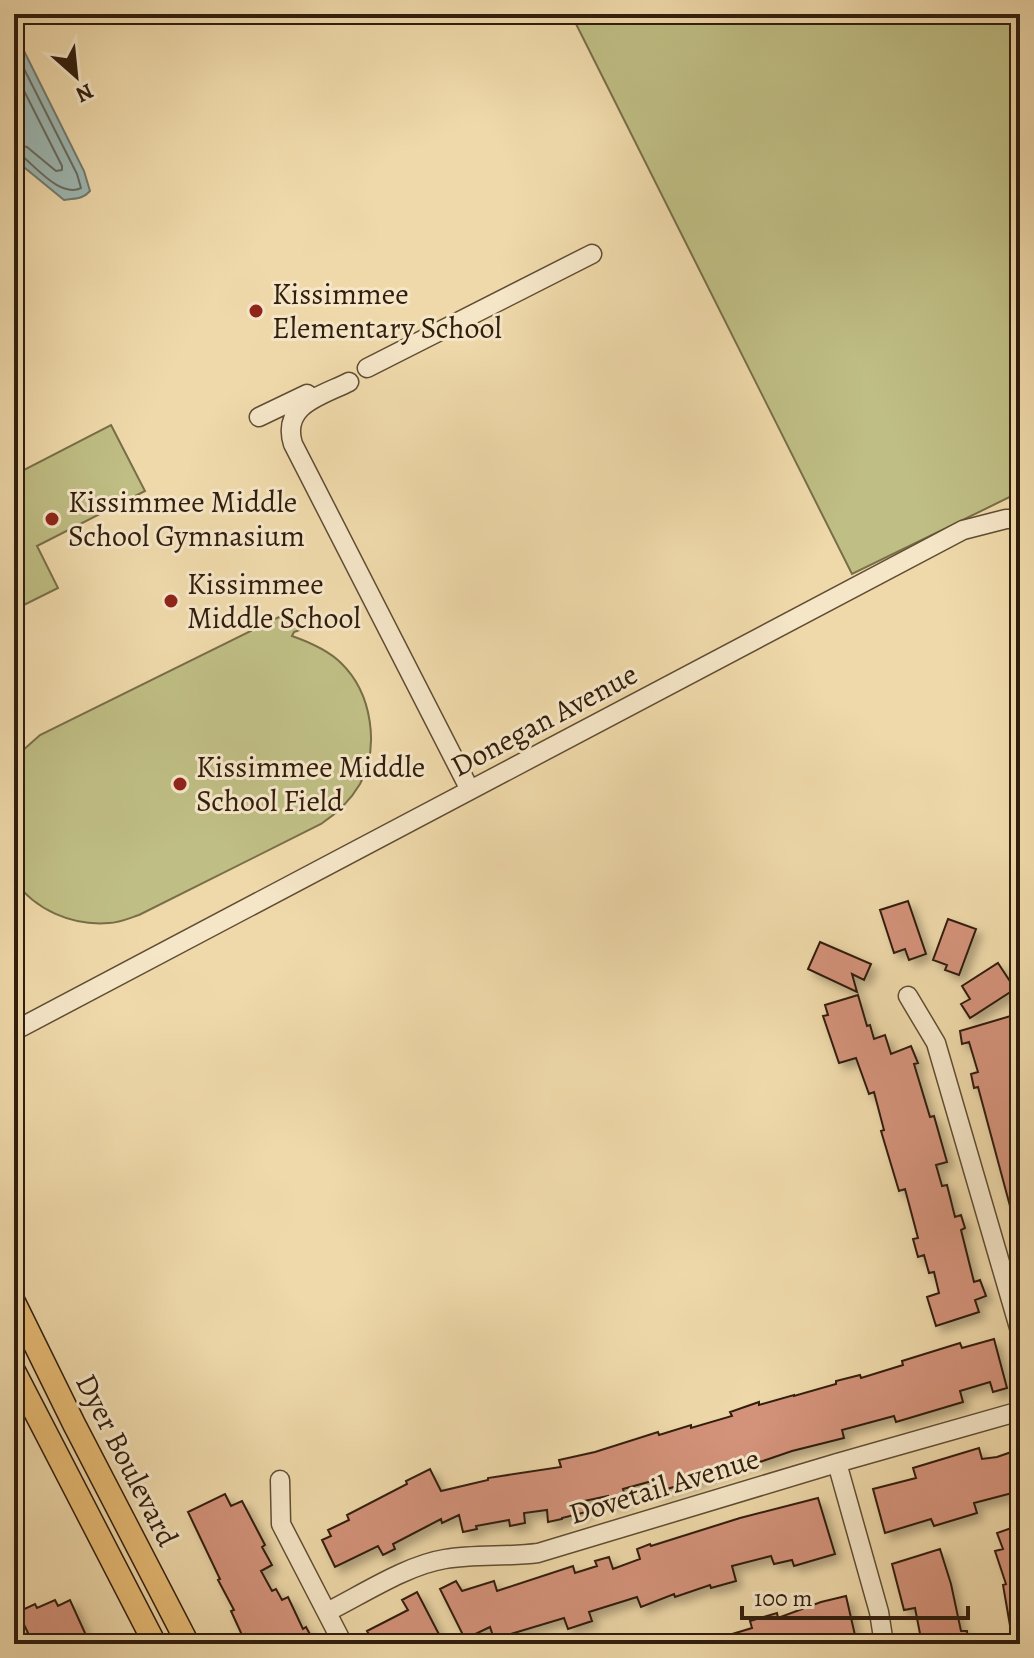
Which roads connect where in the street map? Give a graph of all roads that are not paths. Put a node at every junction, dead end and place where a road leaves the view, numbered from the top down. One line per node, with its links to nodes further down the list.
1 (592, 254): 2 (street)
2 (367, 368)
3 (259, 417): 5 (street)
4 (1020, 519): 5 (street, Donegan Avenue)
5 (470, 790): 7 (street, Donegan Avenue)
6 (908, 996): 9 (street)
7 (14, 1031)
8 (14, 1302): 16 (main road, Dyer Boulevard)
9 (1020, 1331)
10 (14, 1371): 15 (main road, Dyer Boulevard)
11 (1020, 1411): 12 (street, Dovetail Avenue)
12 (837, 1463): 14 (street, Dovetail Avenue); 18 (street)
13 (280, 1480): 14 (street)
14 (327, 1612): 17 (street)
15 (155, 1644)
16 (188, 1644)
17 (343, 1644)
18 (884, 1644)

